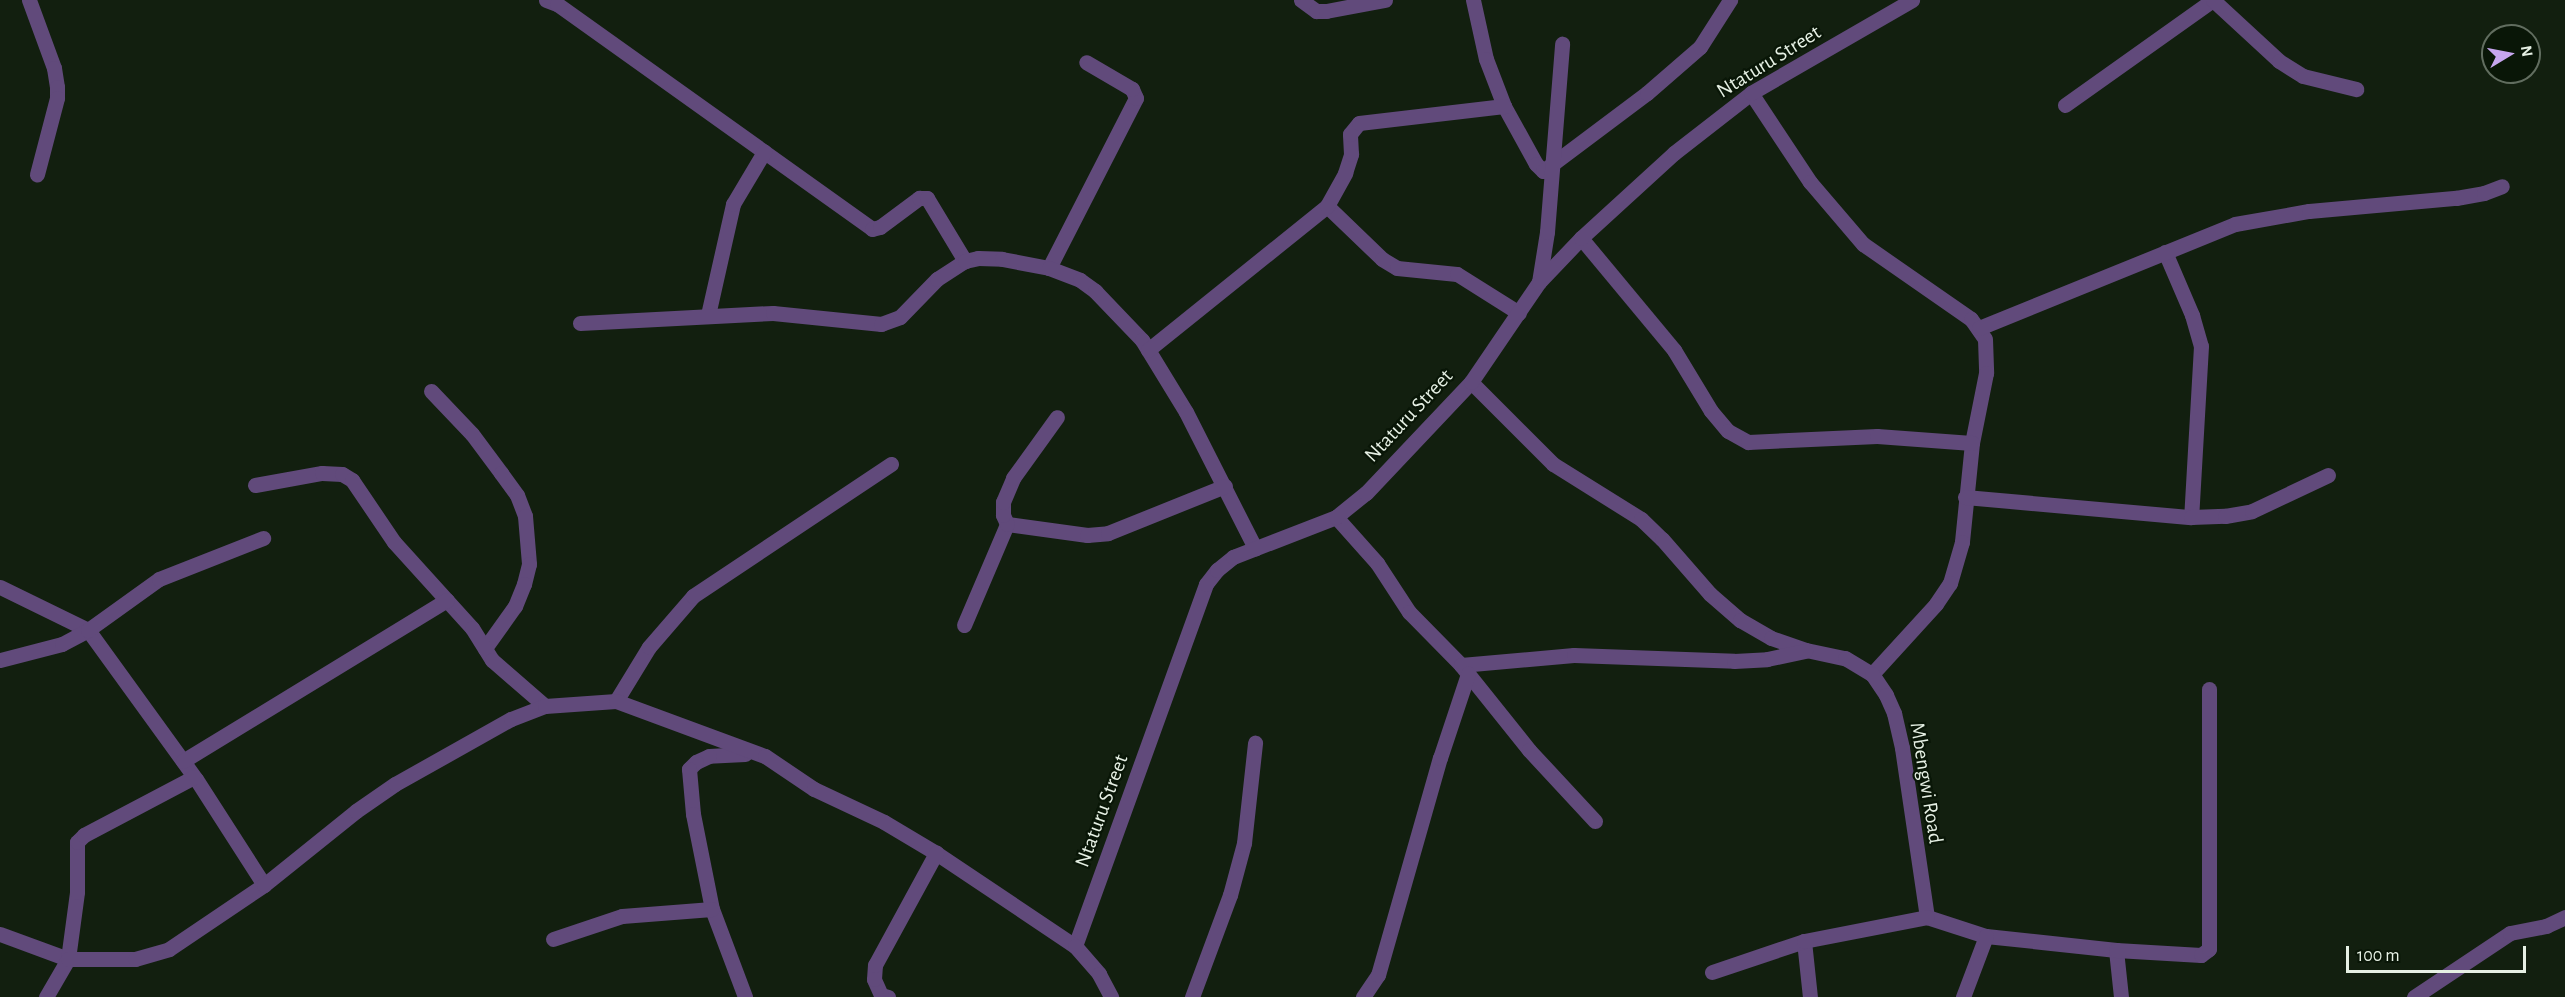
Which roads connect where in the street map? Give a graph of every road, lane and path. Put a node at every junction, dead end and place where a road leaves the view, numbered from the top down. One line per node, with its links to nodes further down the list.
1 (28, 0): 16 (street)
2 (546, 0): 14 (street)
3 (1301, 0): 4 (street)
4 (1385, 0)
5 (1473, 0): 13 (street)
6 (1730, 0): 15 (street)
7 (1912, 0): 11 (street, Ntaturu Street)
8 (1562, 44): 15 (street)
9 (1086, 62): 22 (street)
10 (2356, 89): 12 (street)
11 (1752, 93): 19 (street, Ntaturu Street); 27 (street)
12 (2066, 105)
13 (1504, 106): 15 (street); 18 (street)
14 (764, 152): 21 (street); 25 (street)
15 (1550, 167): 23 (street)
16 (37, 174)
17 (2502, 186): 20 (street)
18 (1327, 206): 24 (street); 28 (street)
19 (1581, 238): 23 (street, Ntaturu Street); 32 (street)
20 (2165, 252): 27 (street); 39 (street)
21 (965, 261): 22 (street); 25 (street)
22 (1049, 268): 28 (street)
23 (1539, 282): 24 (street, Ntaturu Street)
24 (1519, 313): 29 (street, Ntaturu Street)
25 (708, 315): 26 (street)
26 (579, 323)
27 (1979, 328): 32 (street)
28 (1148, 350): 36 (street)
29 (1471, 382): 38 (street, Ntaturu Street); 48 (street, Mbengwi Road)
30 (431, 391): 47 (street)
31 (1057, 417): 40 (street)
32 (1972, 443): 37 (street)
33 (891, 464): 53 (street)
34 (2328, 475): 39 (street)
35 (255, 485): 44 (street)
36 (1225, 486): 40 (street); 42 (street)
37 (1965, 497): 39 (street); 51 (street)
38 (1336, 517): 42 (street, Ntaturu Street); 50 (street)
39 (2191, 517)
40 (1007, 524): 45 (street)
41 (263, 538): 46 (street)
42 (1255, 548): 69 (street, Ntaturu Street)
43 (0, 587): 46 (street)
44 (447, 600): 47 (street); 57 (street)
45 (964, 625)
46 (88, 630): 49 (street); 57 (street)
47 (484, 648): 54 (street)
48 (1806, 650): 50 (street); 51 (street, Mbengwi Road)
49 (0, 660)
50 (1464, 670): 59 (street); 78 (street)
51 (1872, 674): 63 (street, Mbengwi Road)
52 (2209, 689): 70 (street)
53 (616, 701): 54 (street); 56 (street)
54 (545, 706): 61 (street)
55 (1255, 743): 77 (street)
56 (765, 756): 60 (street); 62 (street)
57 (183, 761): 58 (street)
58 (194, 777): 61 (street); 71 (street)
59 (1595, 821)
60 (936, 853): 69 (street); 73 (street)
61 (264, 885): 71 (street)
62 (712, 909): 67 (street); 75 (street)
63 (1927, 917): 66 (street); 68 (street)
64 (2565, 917): 82 (street)
65 (0, 934): 71 (street)
66 (1986, 936): 70 (street); 80 (street)
67 (553, 939)
68 (1804, 941): 72 (street); 79 (street)
69 (1075, 946): 76 (street)
70 (2116, 950): 81 (street)
71 (68, 959): 74 (street)
72 (1712, 972)
73 (879, 996)
74 (46, 997)
75 (745, 997)
76 (1111, 997)
77 (1192, 997)
78 (1363, 997)
79 (1810, 997)
80 (1963, 997)
81 (2121, 997)
82 (2414, 997)

